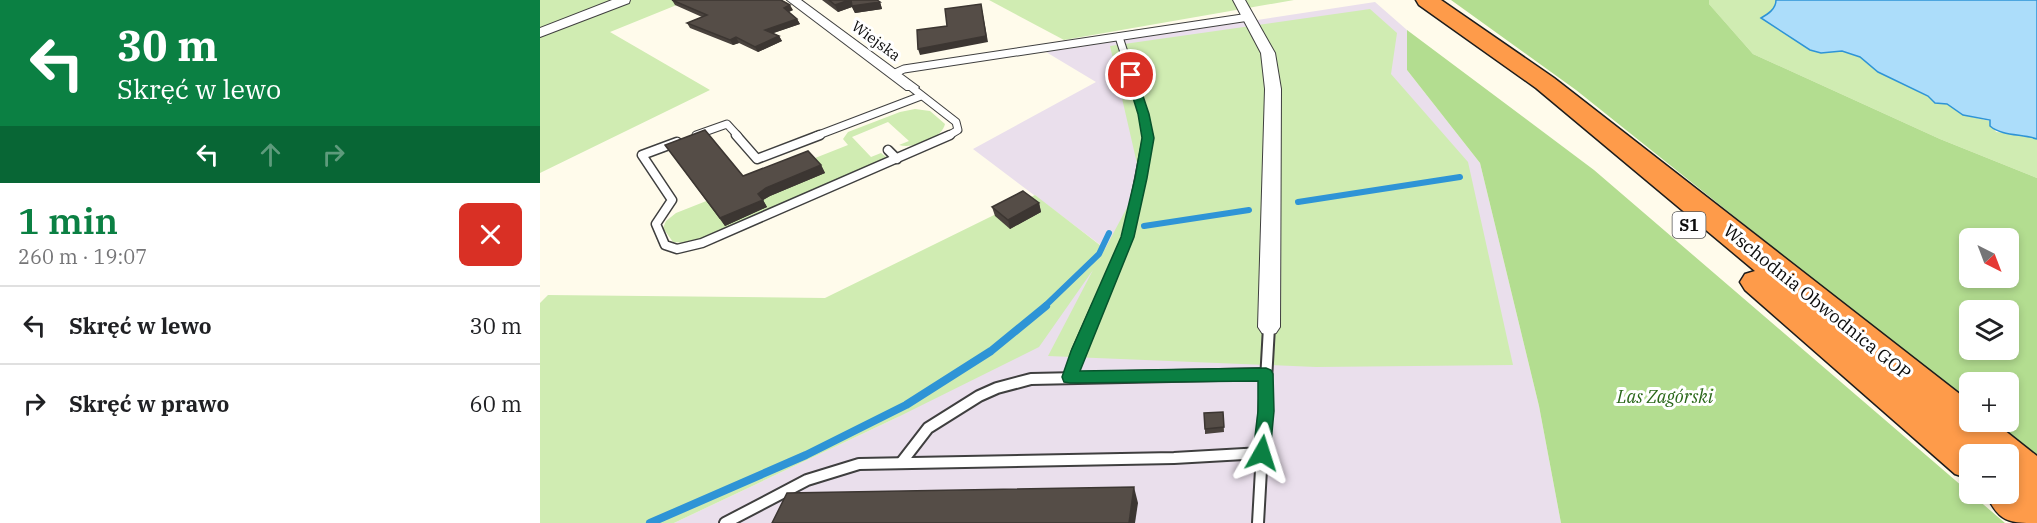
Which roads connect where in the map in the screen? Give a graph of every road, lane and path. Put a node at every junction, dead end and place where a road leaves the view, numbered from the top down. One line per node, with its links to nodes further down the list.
1 (624, 0): 6 (street)
2 (793, 0): 8 (street, Wiejska)
3 (1239, 0): 5 (street)
4 (1421, 0): 15 (highway, Wschodnia Obwodnica GOP / S1); 16 (highway, Wschodnia Obwodnica GOP / S1)
5 (1249, 17): 7 (lane); 12 (street)
6 (540, 33)
7 (1119, 37): 8 (lane); 14 (lane)
8 (893, 74): 9 (street, Wiejska)
9 (916, 91): 11 (lane); 11 (lane)
10 (888, 150): 11 (lane)
11 (897, 159)
12 (1269, 327): 13 (lane)
13 (1266, 374): 14 (lane); 17 (lane)
14 (1070, 377): 18 (lane)
15 (1992, 444)
16 (1959, 452)
17 (1262, 453): 18 (lane); 24 (lane)
18 (901, 463): 23 (lane)
19 (2019, 466): 20 (highway, Wschodnia Obwodnica GOP / S1)
20 (2037, 480)
21 (2019, 504): 22 (highway)
22 (2037, 518)
23 (725, 523)
24 (1258, 523)

